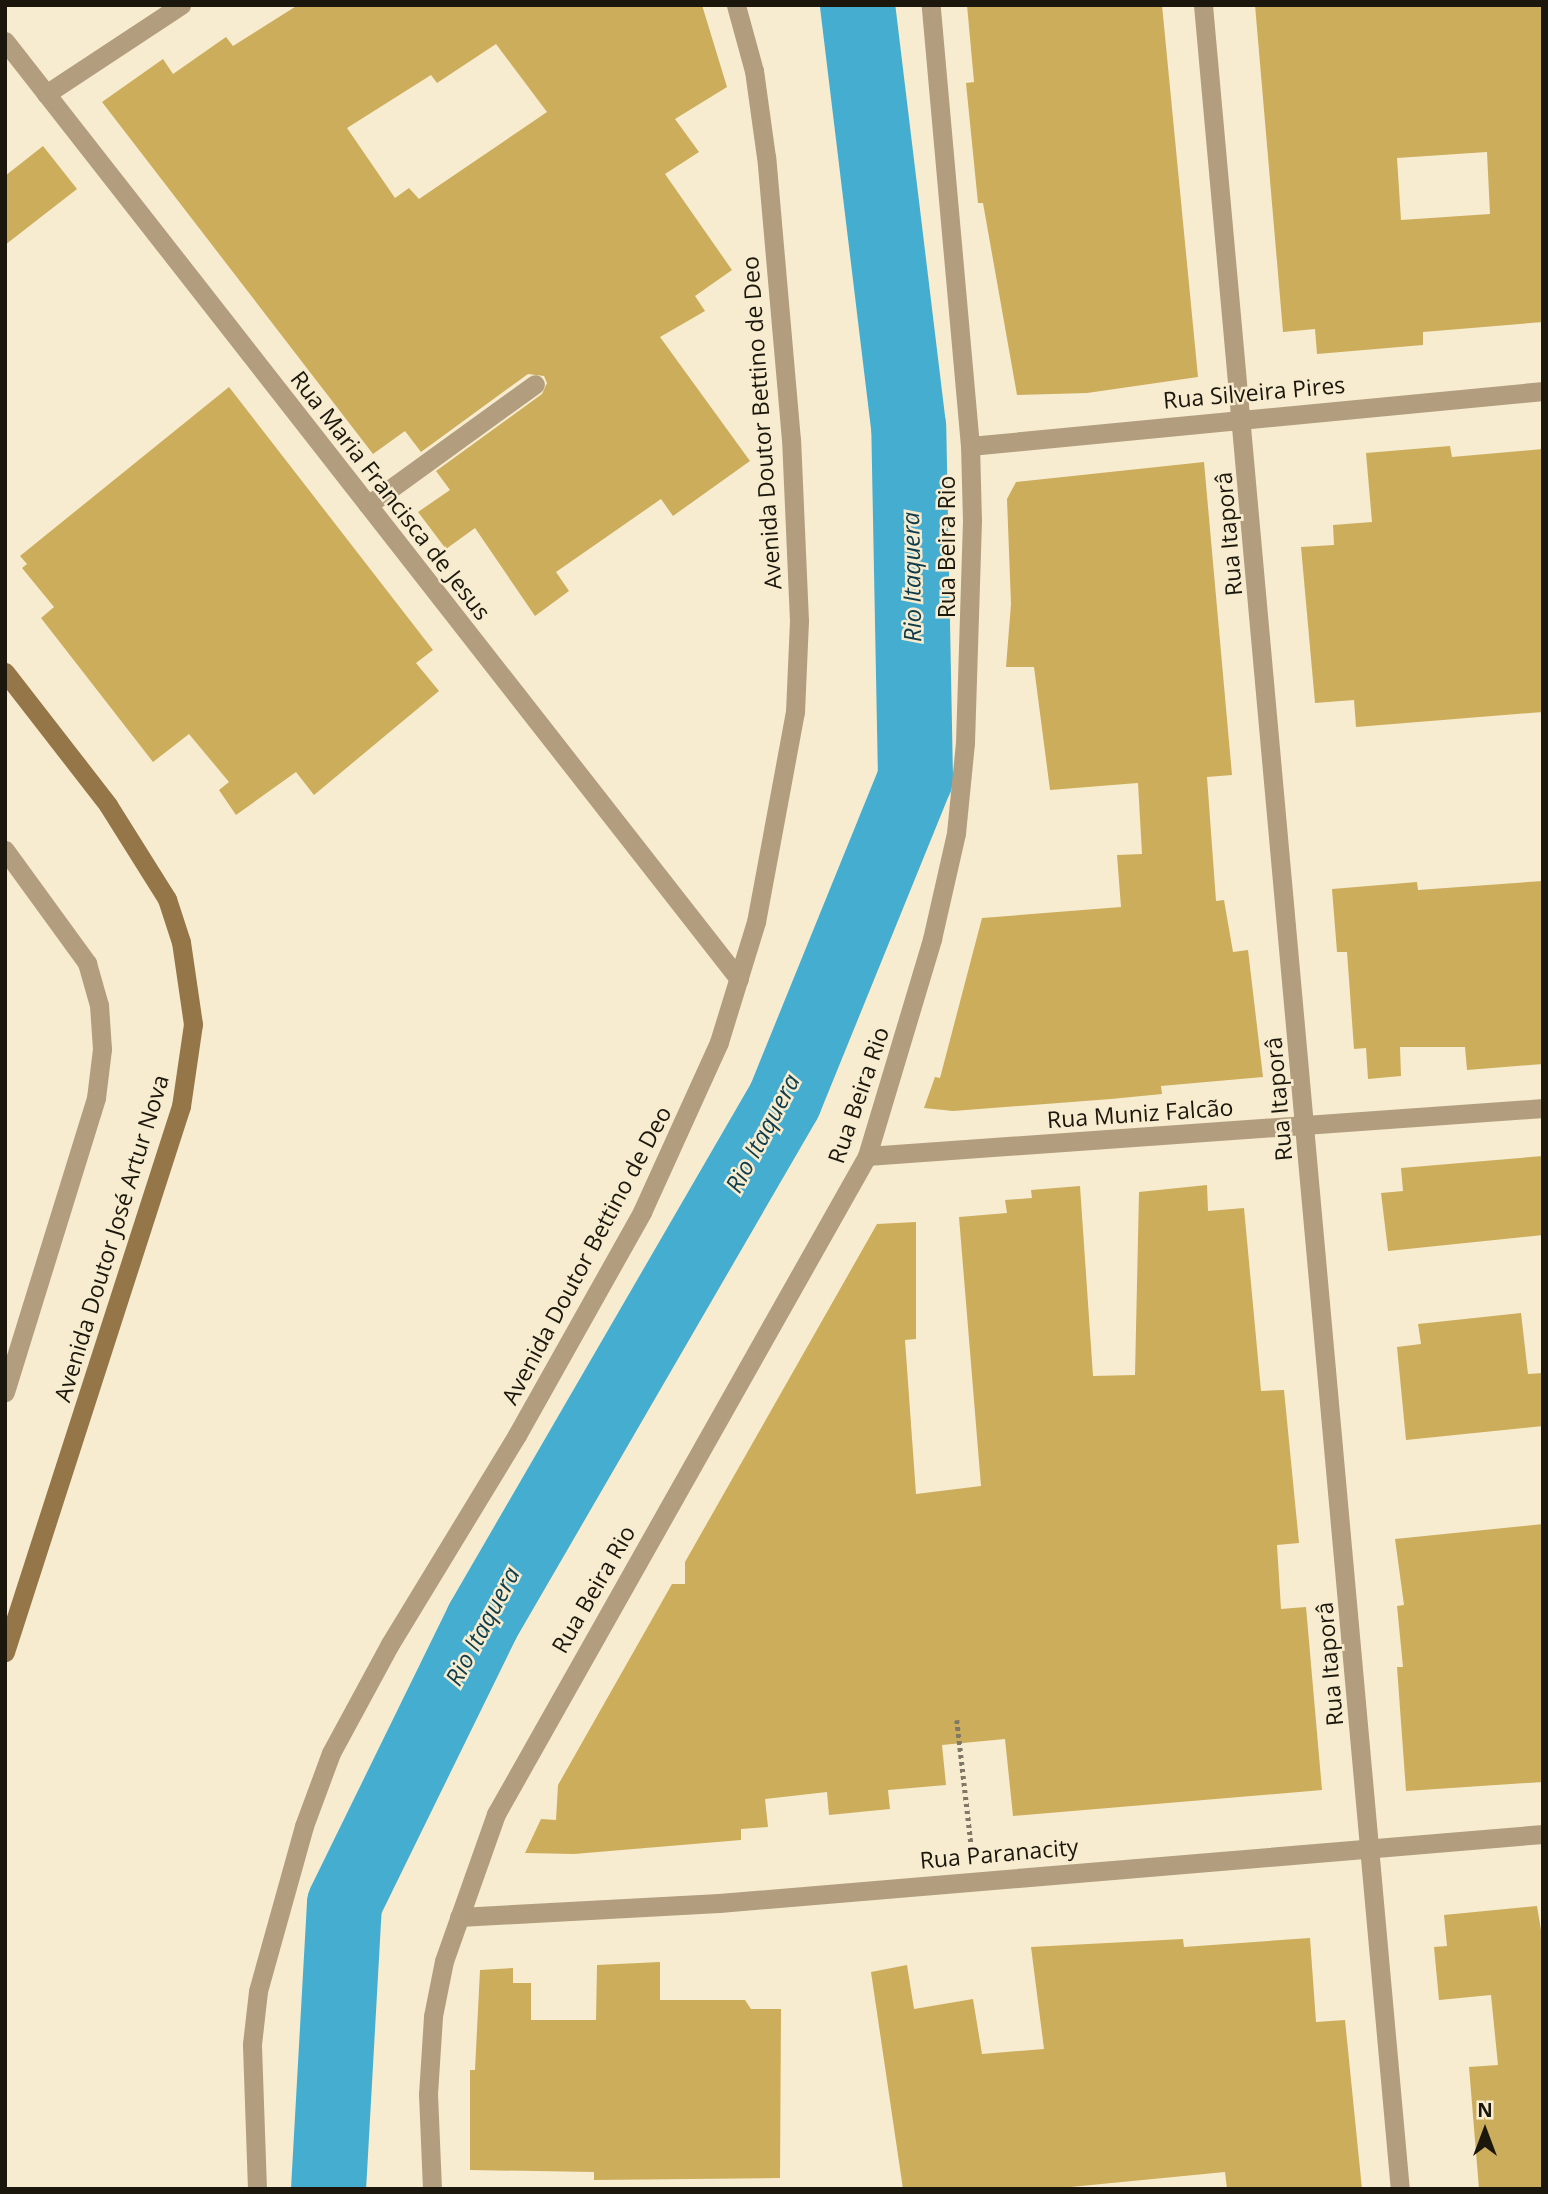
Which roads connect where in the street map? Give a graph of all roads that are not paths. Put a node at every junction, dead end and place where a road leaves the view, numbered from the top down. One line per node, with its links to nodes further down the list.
1 (181, 5): 6 (street)
2 (736, 5): 14 (street, Avenida Doutor Bettino de Deo)
3 (931, 5): 10 (street, Rua Beira Rio)
4 (1203, 5): 9 (street, Rua Itaporâ)
5 (5, 41): 6 (street, Rua Maria Francisca de Jesus)
6 (46, 94): 11 (street, Rua Maria Francisca de Jesus)
7 (535, 384): 11 (street)
8 (1543, 391): 9 (street, Rua Silveira Pires)
9 (1242, 416): 10 (street, Rua Silveira Pires); 16 (street, Rua Itaporâ)
10 (970, 446): 17 (street, Rua Beira Rio)
11 (368, 505): 14 (street, Rua Maria Francisca de Jesus)
12 (5, 672): 19 (main road, Avenida Doutor José Artur Nova)
13 (5, 850): 18 (street)
14 (739, 979): 23 (street, Avenida Doutor Bettino de Deo)
15 (1543, 1108): 16 (street, Rua Muniz Falcão)
16 (1304, 1125): 17 (street, Rua Muniz Falcão); 21 (street, Rua Itaporâ)
17 (867, 1156): 22 (street, Rua Beira Rio)
18 (5, 1392)
19 (5, 1652)
20 (1543, 1834): 21 (street, Rua Paranacity)
21 (1371, 1848): 22 (street, Rua Paranacity); 25 (street, Rua Itaporâ)
22 (459, 1917): 24 (street, Rua Beira Rio)
23 (257, 2189)
24 (432, 2189)
25 (1399, 2189)

